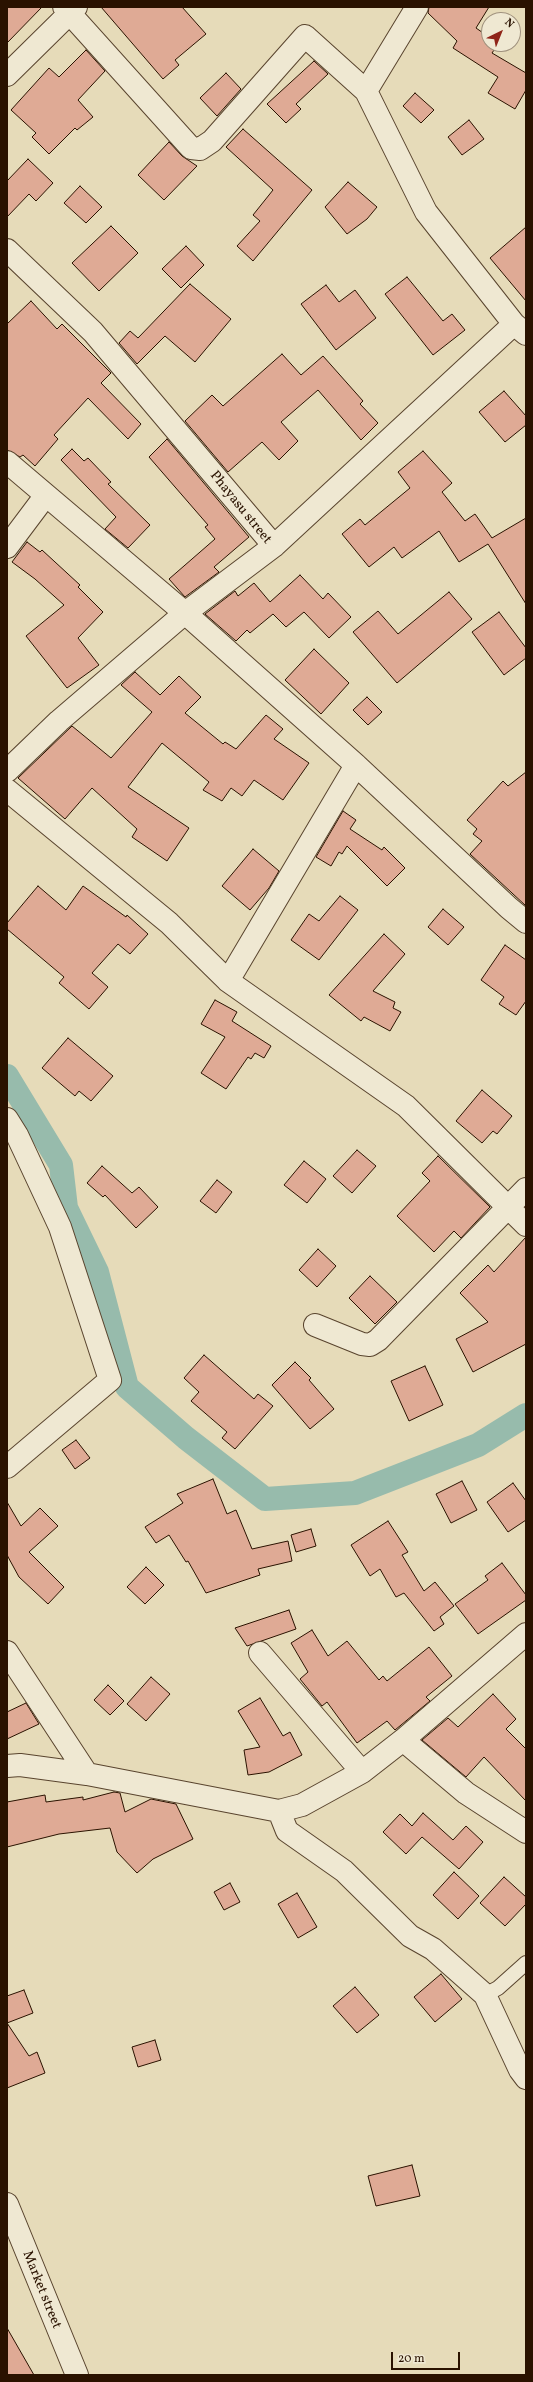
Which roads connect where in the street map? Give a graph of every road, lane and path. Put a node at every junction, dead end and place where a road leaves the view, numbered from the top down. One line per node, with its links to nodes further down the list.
1 (417, 7): 4 (street)
2 (70, 9): 3 (street); 4 (street)
3 (7, 76)
4 (366, 91): 6 (street)
5 (7, 250): 9 (street, Phayasu street)
6 (520, 329): 9 (street)
7 (7, 462): 8 (street)
8 (46, 495): 10 (street); 11 (street)
9 (274, 546): 11 (street, Phayasu street)
10 (7, 547)
11 (185, 613): 12 (street); 13 (street, Phayasu street)
12 (356, 765): 15 (street); 16 (street)
13 (7, 770)
14 (7, 790): 16 (street)
15 (526, 922)
16 (228, 981): 19 (street)
17 (7, 1119): 22 (street)
18 (526, 1189): 19 (street)
19 (509, 1208): 20 (street); 21 (street)
20 (526, 1225)
21 (314, 1325)
22 (7, 1468)
23 (522, 1645): 26 (street)
24 (7, 1652): 29 (street)
25 (260, 1653): 28 (street)
26 (403, 1740): 28 (street); 31 (street)
27 (7, 1766): 29 (street)
28 (362, 1772): 30 (street)
29 (87, 1774): 30 (street)
30 (279, 1811): 33 (street)
31 (526, 1832)
32 (526, 1963): 33 (lane)
33 (485, 1995): 34 (street)
34 (526, 2078)
35 (7, 2204): 36 (street, Market street)
36 (77, 2375)

